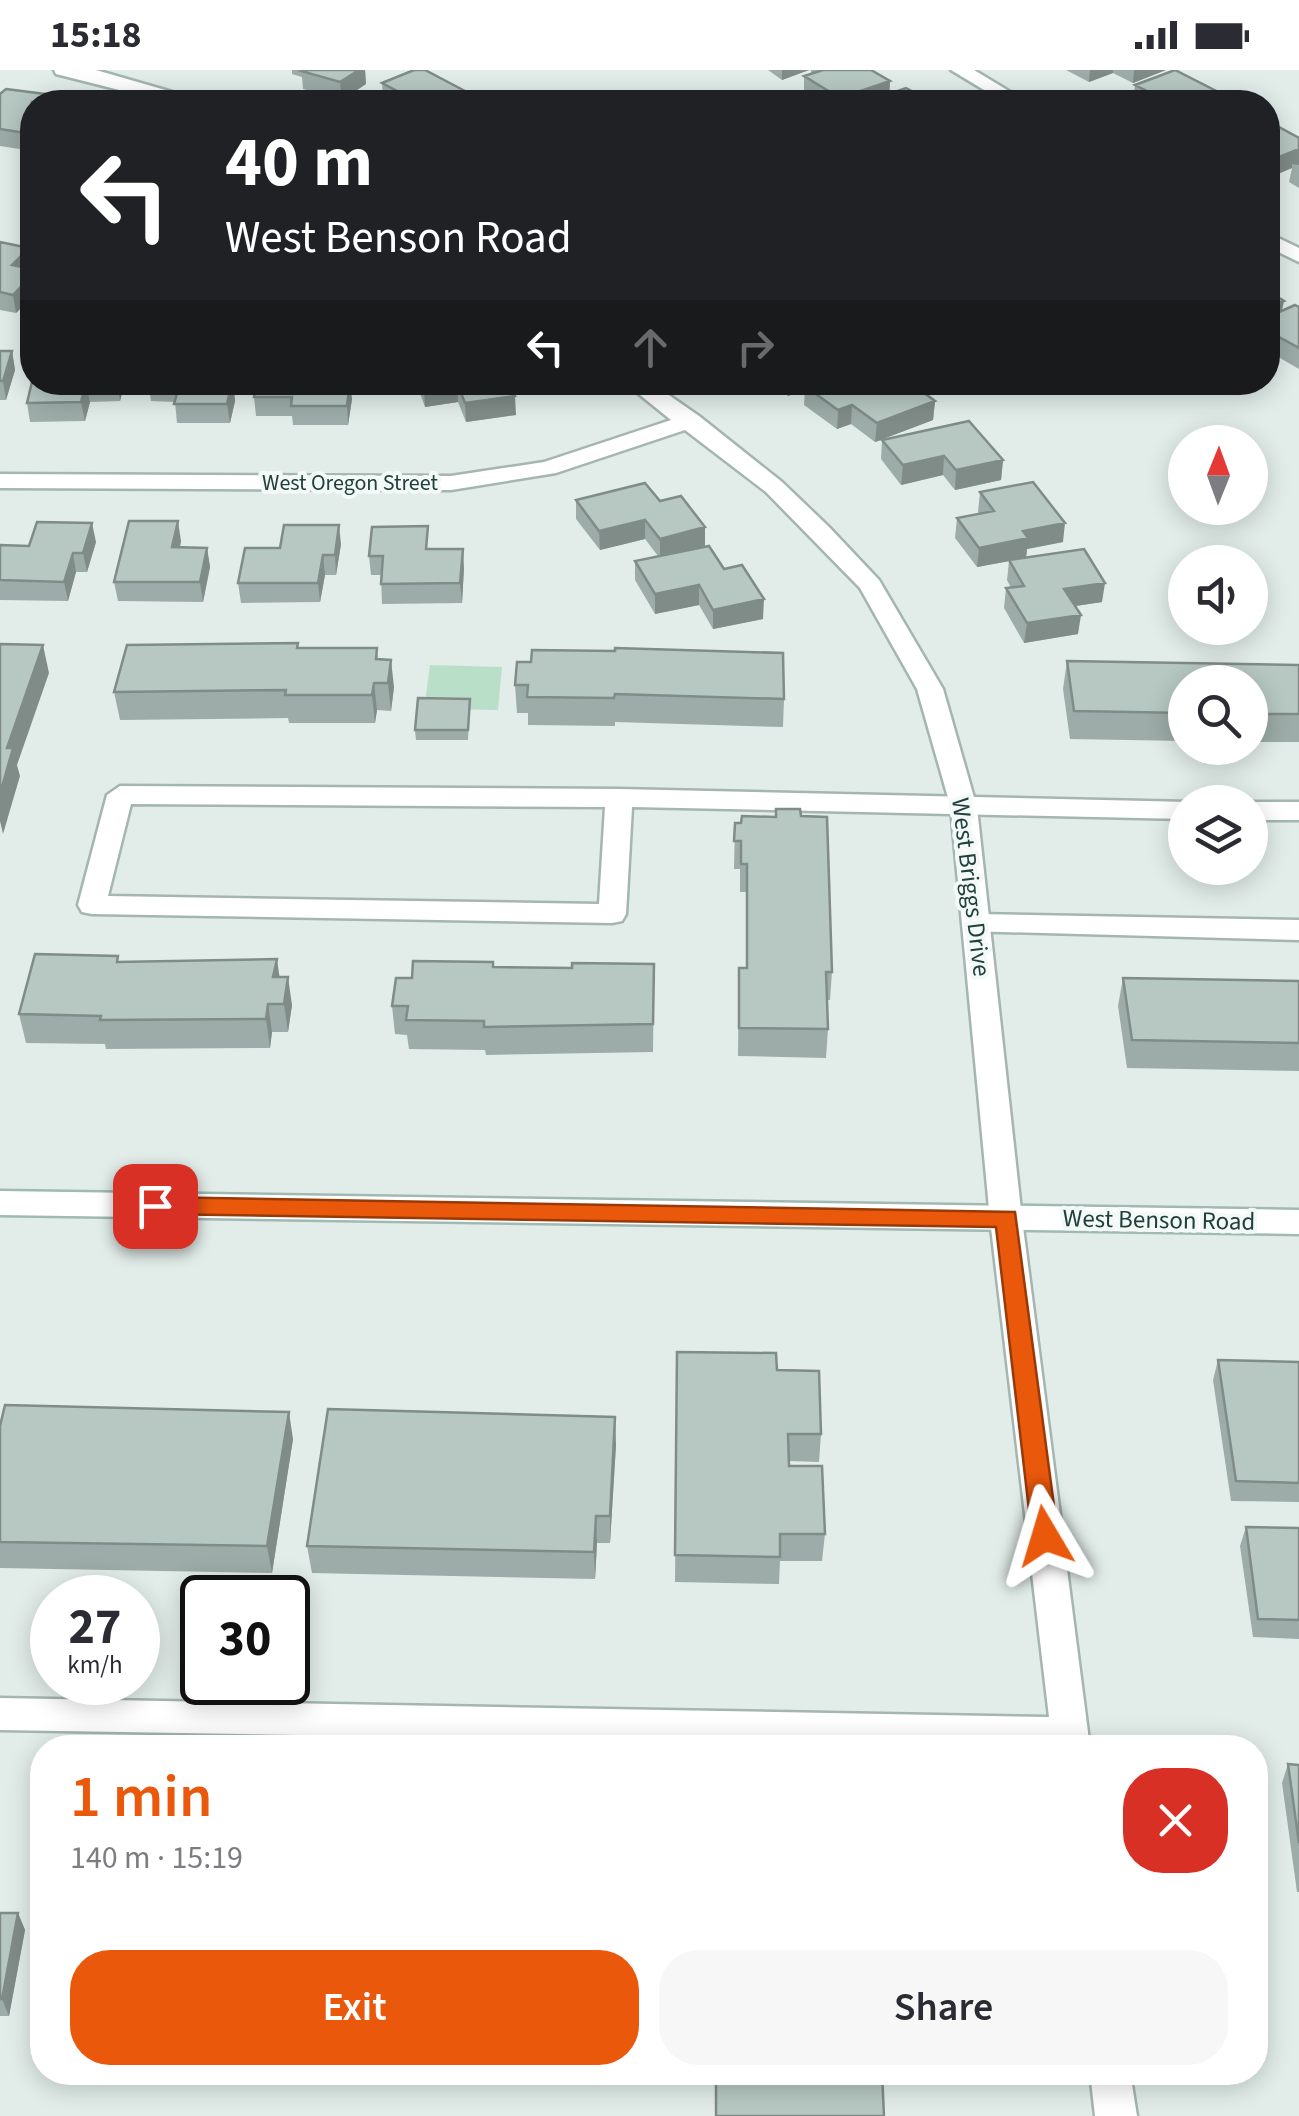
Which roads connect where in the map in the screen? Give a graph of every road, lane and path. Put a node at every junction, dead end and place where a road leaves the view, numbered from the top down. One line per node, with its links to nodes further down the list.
1 (63, 70): 3 (street)
2 (960, 70): 4 (street)
3 (140, 90)
4 (996, 90)
5 (654, 395): 6 (street, West Briggs Drive)
6 (691, 422): 7 (street, West Oregon Street); 9 (street, West Briggs Drive)
7 (0, 480)
8 (619, 798): 8 (street); 9 (street)
9 (964, 808): 10 (street); 13 (street, West Briggs Drive)
10 (1168, 810)
11 (1268, 811): 12 (street)
12 (1299, 811)
13 (977, 924): 14 (street); 16 (street, West Briggs Drive)
14 (1299, 930)
15 (0, 1203): 16 (street, West Benson Road)
16 (1006, 1218): 17 (street, West Benson Road); 20 (street, West Briggs Drive)
17 (1299, 1222)
18 (0, 1714): 19 (street)
19 (832, 1735)
20 (1069, 1735)
21 (1112, 2085): 22 (street)
22 (1116, 2116)

